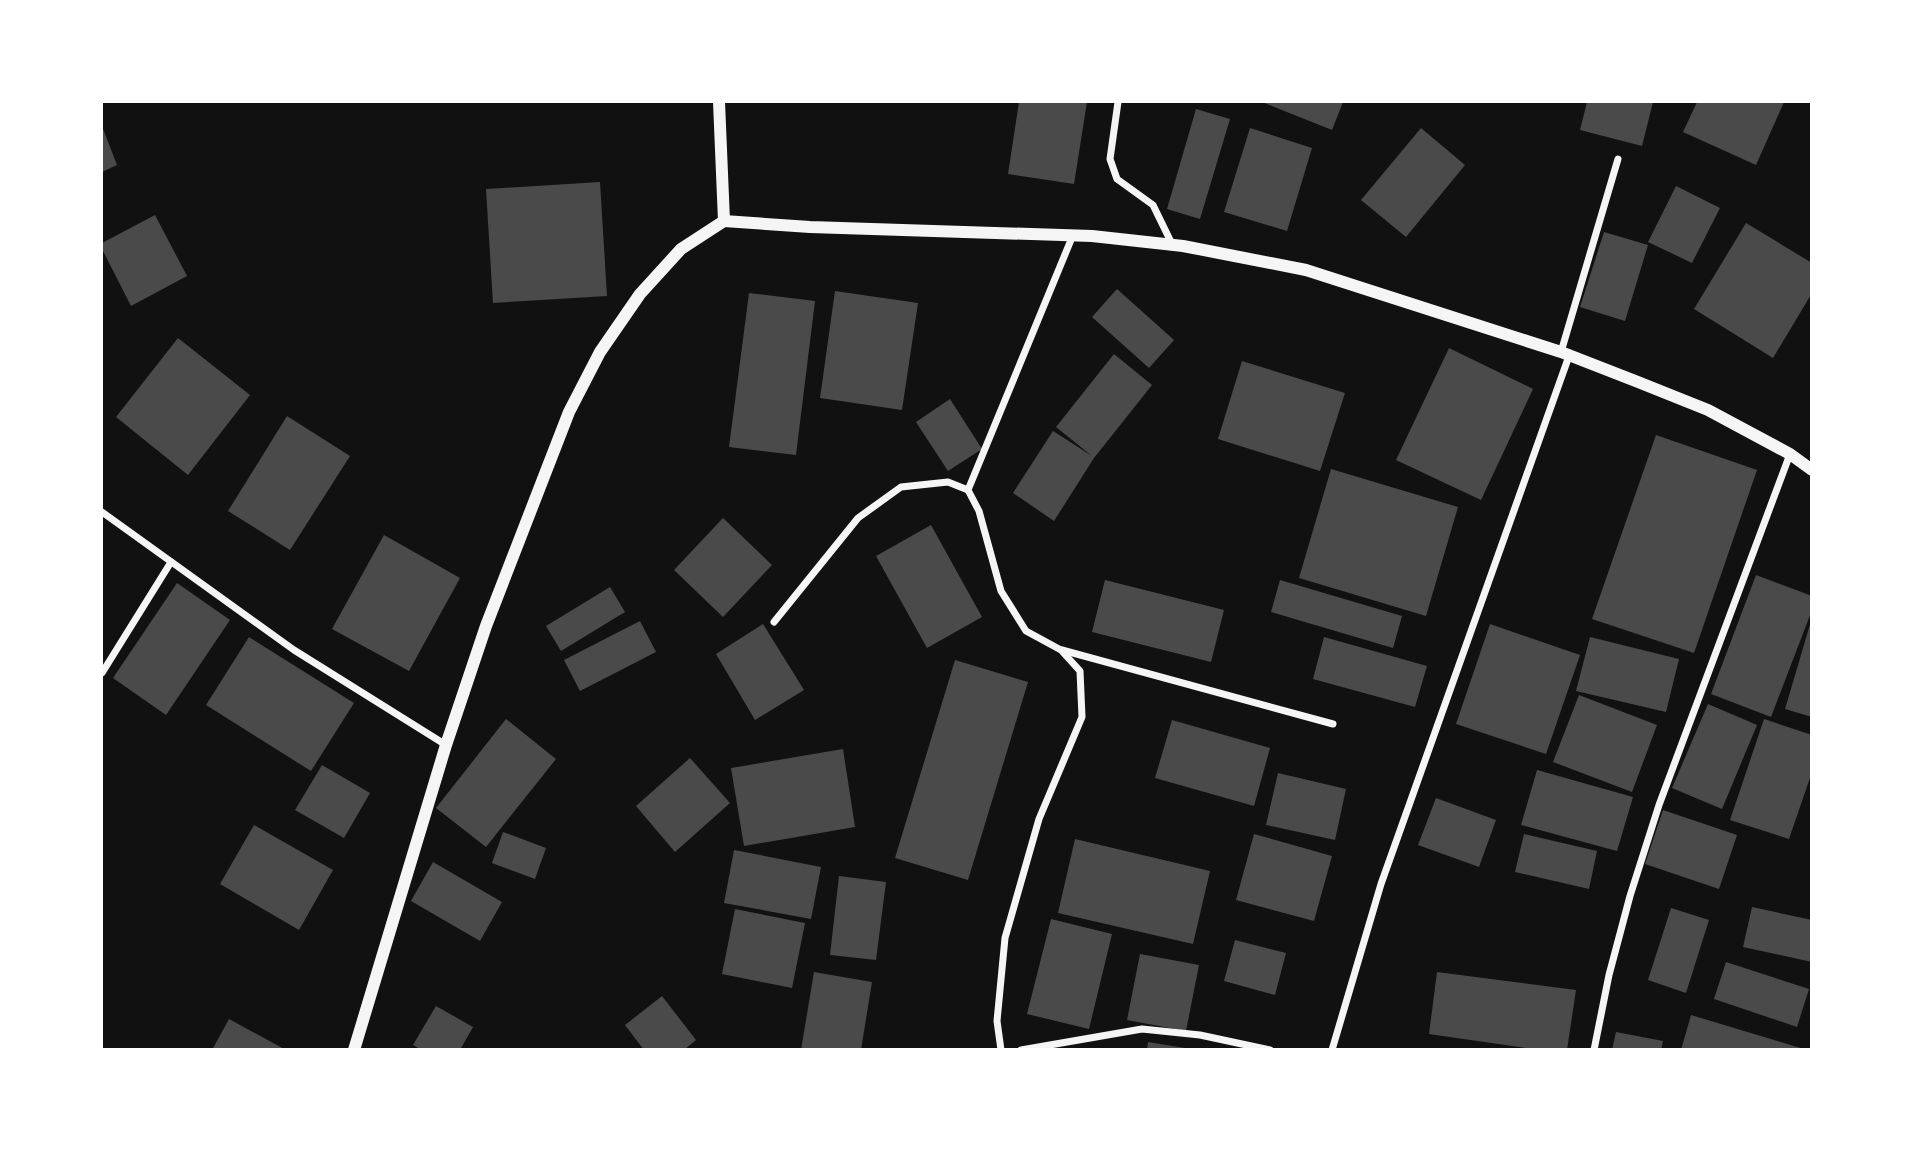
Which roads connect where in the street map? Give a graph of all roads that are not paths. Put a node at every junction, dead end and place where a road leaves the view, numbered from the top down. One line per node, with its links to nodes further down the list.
1 (719, 102): 4 (street)
2 (1118, 102): 6 (street)
3 (1618, 159): 7 (street)
4 (724, 221): 5 (street); 17 (street)
5 (1073, 235): 6 (street); 10 (street)
6 (1172, 245): 7 (street)
7 (1565, 354): 8 (street); 22 (street)
8 (1790, 454): 9 (street); 23 (street)
9 (1811, 470)
10 (968, 491): 13 (street); 14 (street)
11 (102, 512): 12 (street)
12 (172, 562): 15 (street); 17 (street)
13 (774, 622)
14 (1061, 650): 16 (street); 19 (street)
15 (102, 673)
16 (1333, 723)
17 (446, 745): 18 (street)
18 (354, 1049)
19 (1001, 1049)
20 (1021, 1049): 21 (street)
21 (1270, 1049)
22 (1332, 1049)
23 (1594, 1049)

